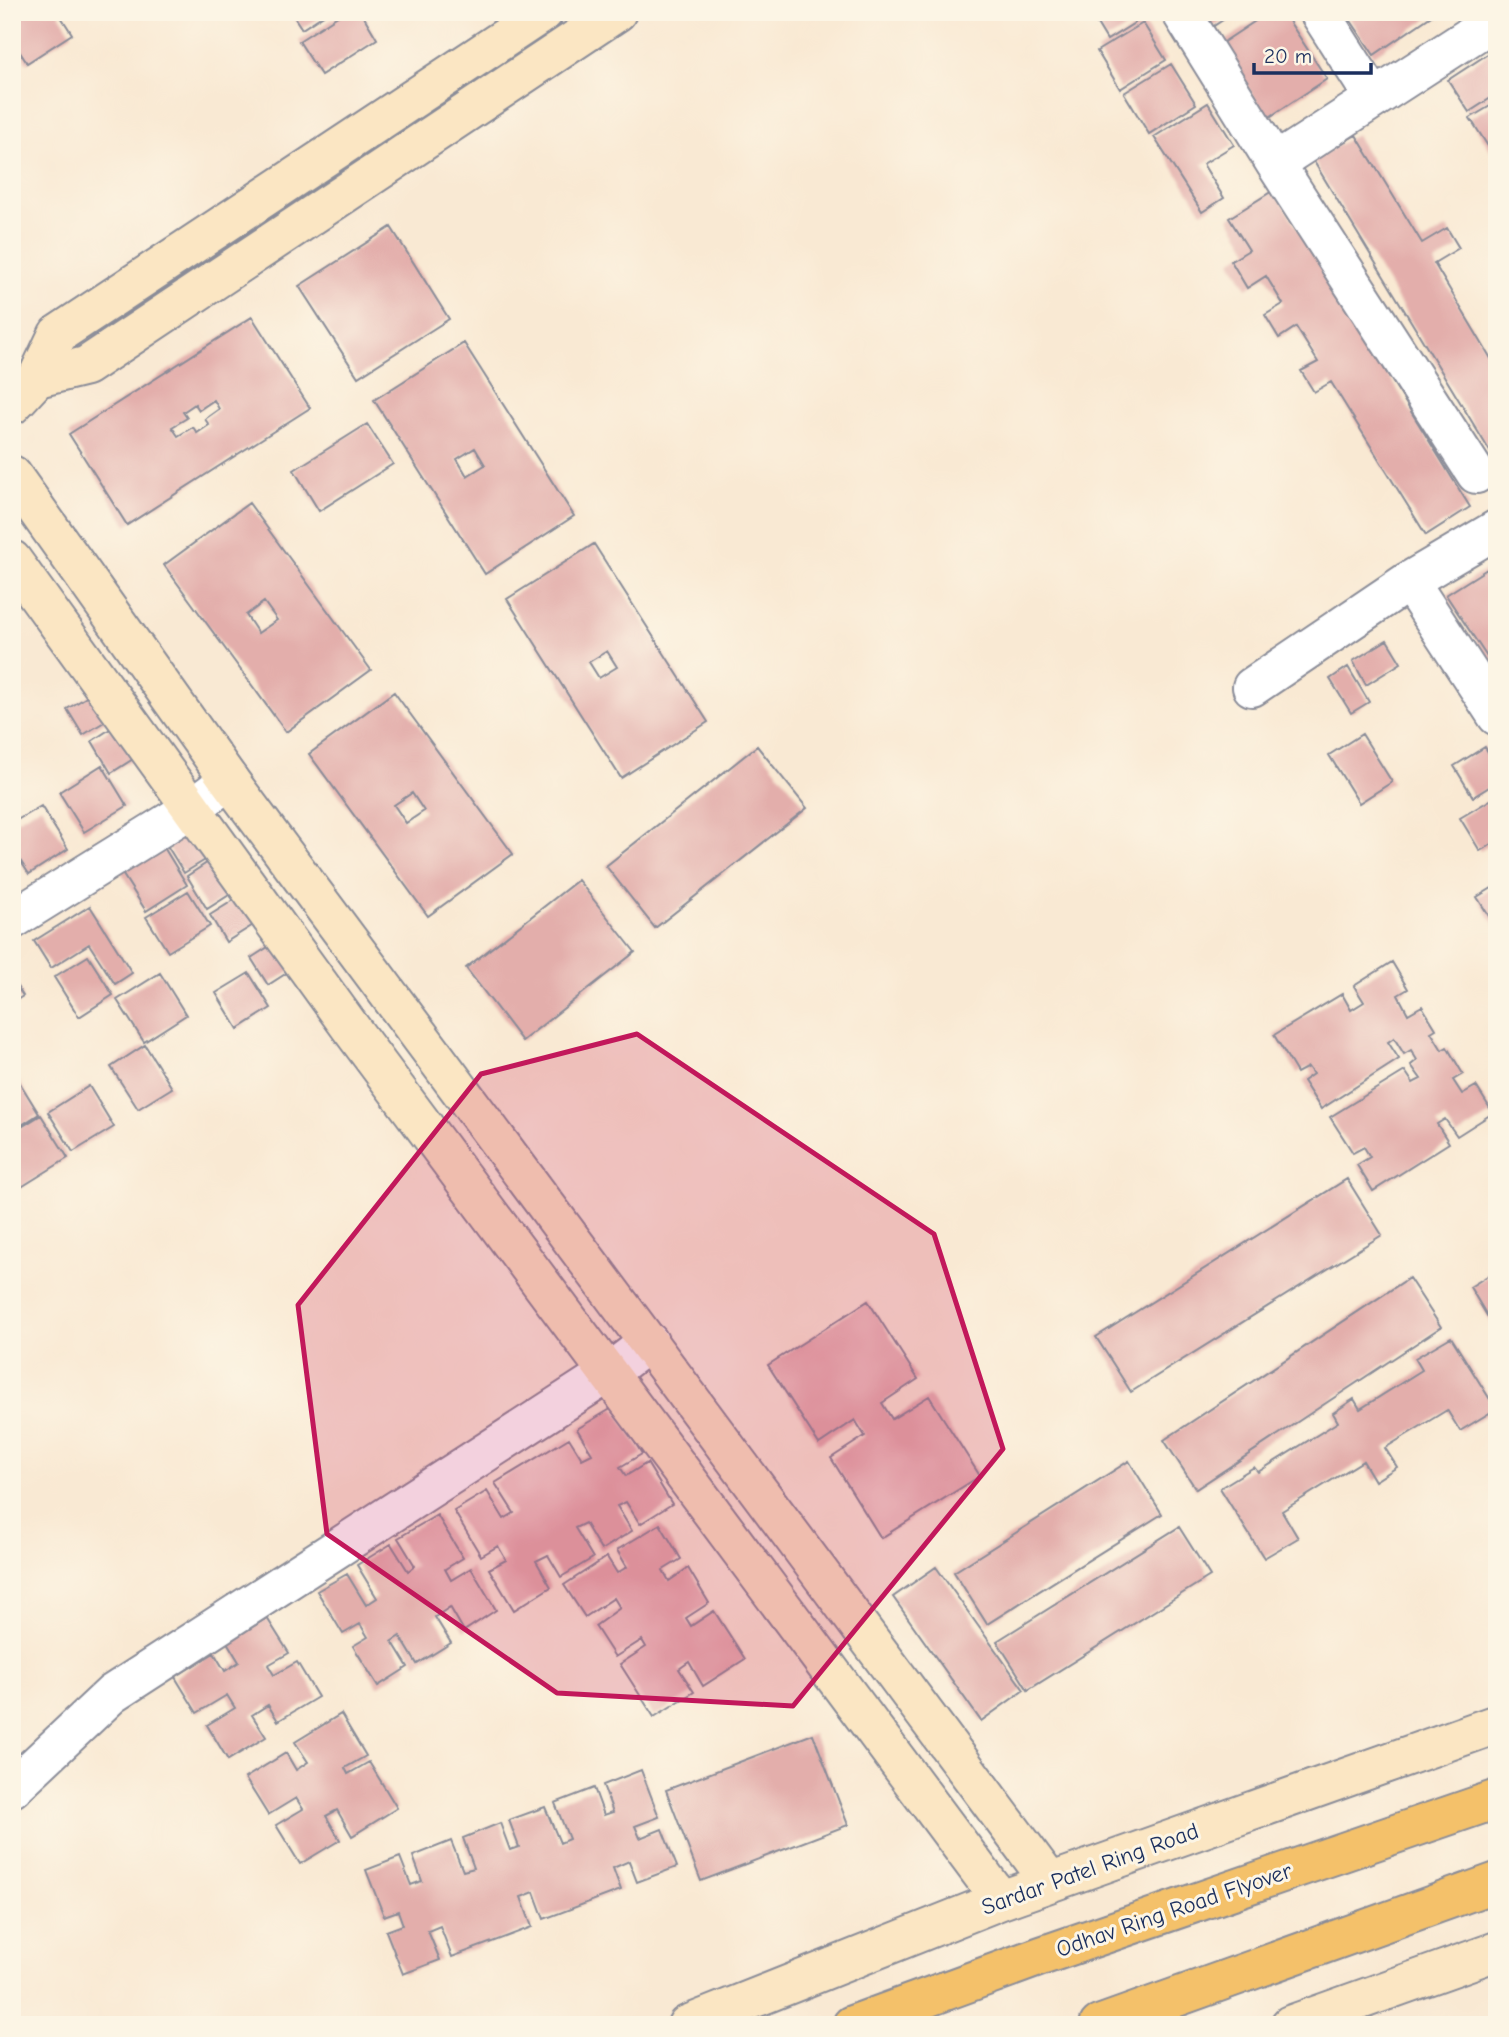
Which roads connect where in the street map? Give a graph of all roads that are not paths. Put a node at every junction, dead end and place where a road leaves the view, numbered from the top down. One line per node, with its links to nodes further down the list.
1 (544, 12): 8 (street)
2 (617, 12): 8 (street)
3 (1181, 12): 7 (street)
4 (1319, 12): 6 (street)
5 (1484, 20): 6 (street)
6 (1374, 98): 7 (street)
7 (1275, 163): 9 (street)
8 (25, 392)
9 (1476, 474)
10 (12, 475): 16 (street)
11 (1497, 529): 13 (street)
12 (12, 560): 17 (street)
13 (1409, 581): 14 (street); 15 (street)
14 (1252, 687)
15 (1497, 716)
16 (229, 780): 17 (street); 19 (street)
17 (192, 808): 18 (street); 20 (street)
18 (12, 920)
19 (649, 1342): 20 (street); 24 (street)
20 (607, 1374): 22 (street); 26 (street)
21 (1497, 1724): 24 (street, Sardar Patel Ring Road)
22 (12, 1788)
23 (1497, 1799): 29 (highway, Odhav Ring Road Flyover)
24 (1051, 1882): 26 (street, Sardar Patel Ring Road)
25 (1497, 1882): 30 (highway)
26 (1000, 1900): 28 (street, Sardar Patel Ring Road)
27 (1497, 1951): 31 (street)
28 (687, 2025)
29 (852, 2025)
30 (1099, 2025)
31 (1290, 2025)

